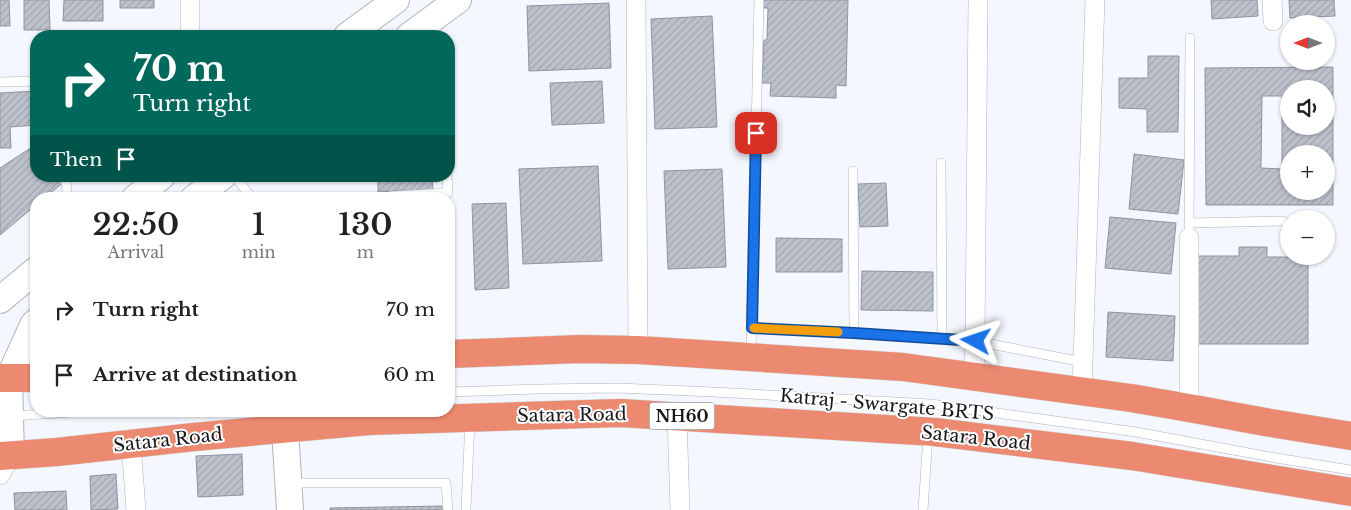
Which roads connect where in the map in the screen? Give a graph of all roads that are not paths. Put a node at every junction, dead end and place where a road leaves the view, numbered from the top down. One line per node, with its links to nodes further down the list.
1 (190, 0): 10 (street)
2 (396, 0): 11 (main road)
3 (458, 0): 12 (main road)
4 (636, 0): 31 (street)
5 (759, 0): 26 (lane)
6 (978, 0): 30 (street)
7 (1095, 0): 34 (street)
8 (1272, 0): 9 (street)
9 (1273, 21)
10 (190, 30)
11 (355, 30)
12 (417, 30)
13 (1190, 38): 23 (lane)
14 (30, 81): 15 (lane)
15 (0, 82)
16 (941, 163): 29 (lane)
17 (853, 171): 28 (lane)
18 (155, 182): 20 (main road)
19 (210, 186): 21 (lane)
20 (143, 192)
21 (229, 192)
22 (1280, 221): 23 (lane)
23 (1189, 230): 40 (street)
24 (30, 275): 25 (main road)
25 (0, 300)
26 (752, 328): 28 (lane); 33 (lane)
27 (30, 330): 36 (main road)
28 (854, 333): 29 (lane)
29 (942, 338): 30 (lane)
30 (976, 341): 34 (lane); 35 (street)
31 (638, 350): 32 (highway); 33 (highway)
32 (455, 354)
33 (751, 357): 35 (highway)
34 (1083, 362): 38 (street)
35 (974, 376): 38 (highway)
36 (4, 378): 37 (highway); 42 (main road)
37 (30, 378)
38 (1082, 391): 40 (highway)
39 (455, 392): 50 (lane, Katraj - Swargate BRTS)
40 (1189, 408): 47 (highway)
41 (30, 414): 42 (lane)
42 (5, 416): 49 (main road)
43 (677, 416): 44 (highway, Satara Road / NH60); 46 (highway, Satara Road / NH60); 57 (street)
44 (470, 417): 45 (highway, Satara Road / NH60); 56 (lane)
45 (285, 429): 48 (highway, Satara Road / NH60); 51 (main road)
46 (928, 432): 52 (highway, Satara Road / NH60); 58 (lane)
47 (1351, 436)
48 (131, 444): 49 (highway, Satara Road / NH60); 53 (street)
49 (4, 463)
50 (1351, 470)
51 (288, 483): 54 (main road); 55 (lane)
52 (1351, 492)
53 (136, 510)
54 (290, 510)
55 (448, 510)
56 (466, 510)
57 (680, 510)
58 (923, 510)

